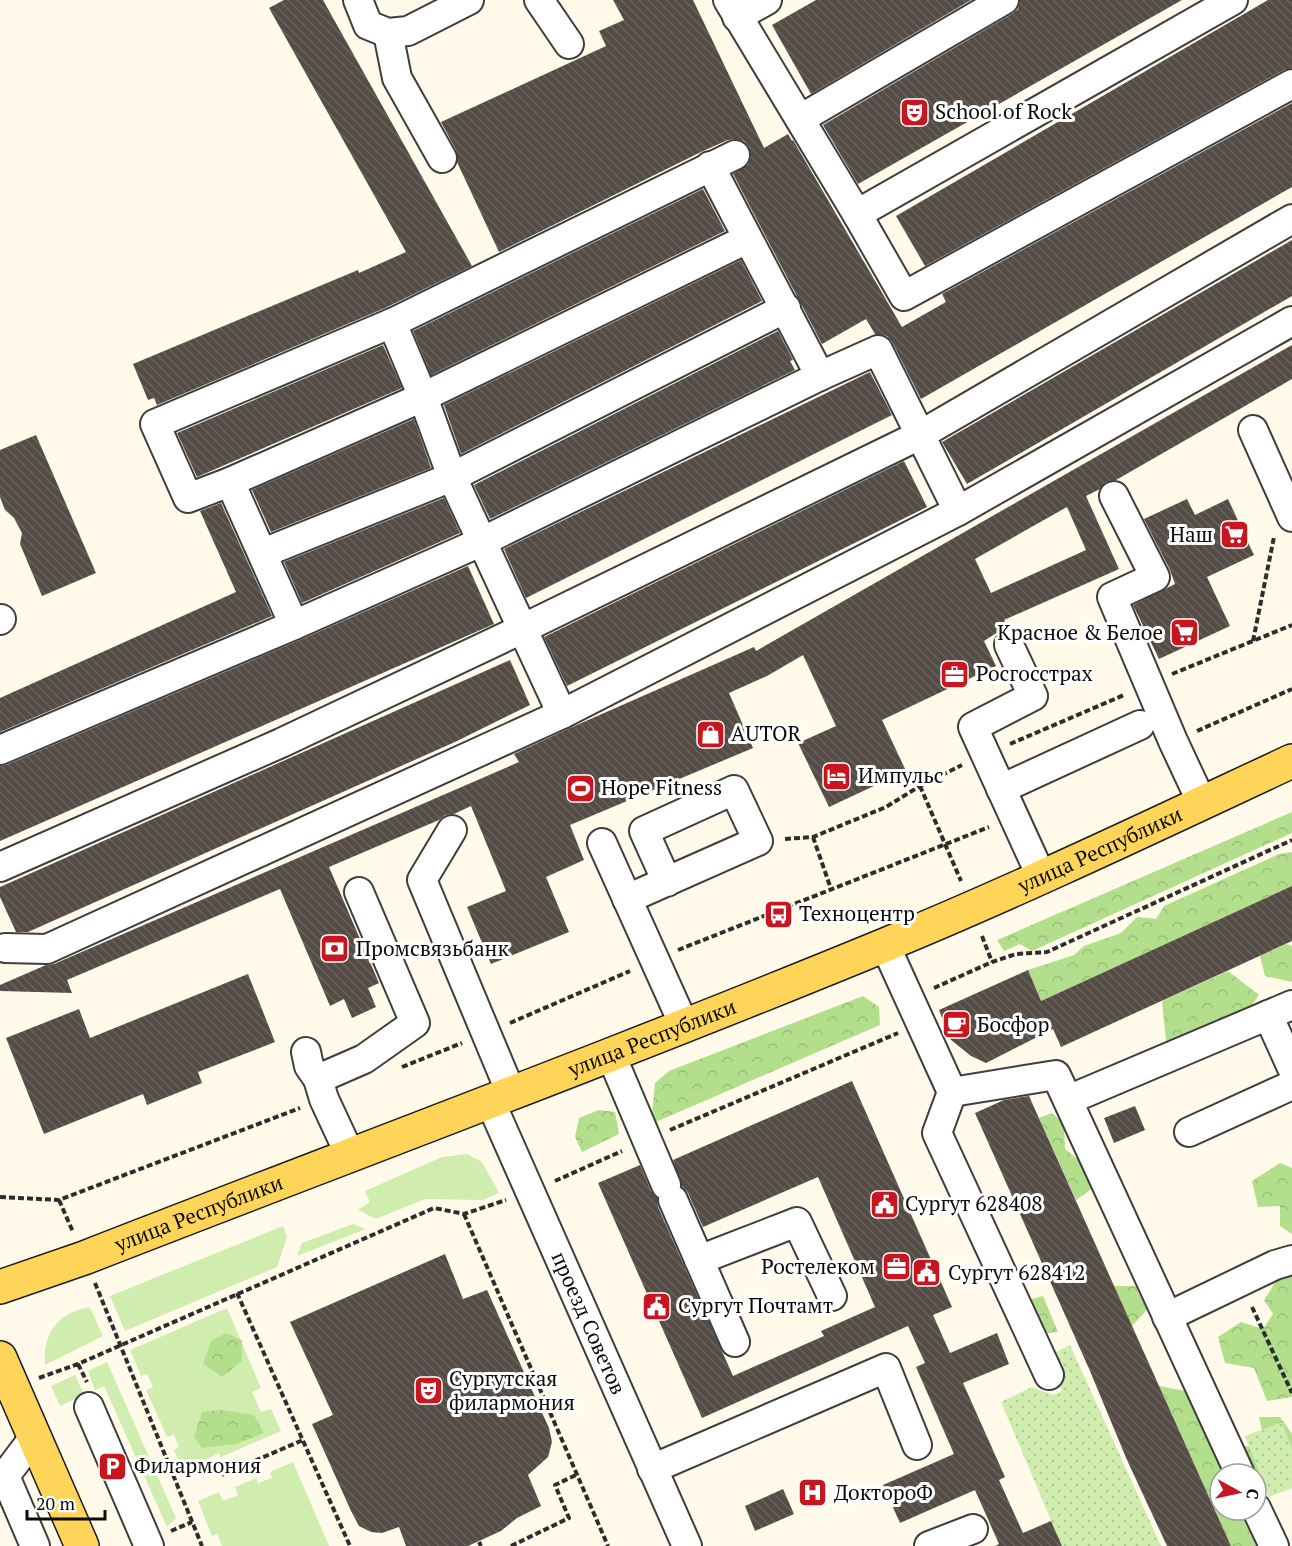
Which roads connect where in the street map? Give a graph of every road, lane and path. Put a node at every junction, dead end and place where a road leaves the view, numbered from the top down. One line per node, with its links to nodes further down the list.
1 (358, 0): 8 (street)
2 (469, 0): 8 (street)
3 (539, 0): 9 (street)
4 (767, 0): 7 (street)
5 (1004, 0): 11 (street)
6 (1233, 0): 13 (street)
7 (732, 9): 11 (street)
8 (388, 33): 12 (street)
9 (569, 44)
10 (1292, 84): 13 (street)
11 (800, 119): 13 (street)
12 (442, 158)
13 (857, 214)
14 (1292, 219): 22 (street)
15 (747, 239): 16 (street); 18 (street); 20 (street)
16 (786, 308): 19 (street); 23 (street)
17 (1292, 321): 27 (street)
18 (392, 323): 20 (street); 24 (street)
19 (820, 376): 22 (street); 28 (street)
20 (423, 397): 23 (street); 24 (street)
21 (1253, 430): 26 (street)
22 (920, 435): 27 (street); 32 (street)
23 (452, 477): 28 (street); 29 (street)
24 (230, 482): 29 (street)
25 (1114, 496): 35 (street)
26 (1289, 501): 33 (path)
27 (958, 511): 36 (street)
28 (481, 542): 30 (street); 32 (street)
29 (263, 553): 30 (street)
30 (294, 625): 38 (street)
31 (1292, 625): 33 (path)
32 (522, 629): 36 (street); 49 (street)
33 (1252, 642): 35 (path)
34 (1009, 645): 39 (street)
35 (1149, 684): 39 (path); 43 (street)
36 (562, 714): 56 (street)
37 (1140, 725): 42 (street)
38 (0, 750)
39 (985, 754): 41 (path); 42 (street)
40 (1292, 761): 43 (main road, улица Республики)
41 (920, 786): 45 (path); 55 (path)
42 (1002, 789): 50 (street)
43 (1202, 803): 50 (main road, улица Республики)
44 (452, 830): 68 (street, проезд Советов)
45 (813, 837): 47 (path); 52 (path)
46 (1292, 840): 58 (path)
47 (758, 841): 51 (street); 51 (street)
48 (602, 843): 54 (street)
49 (0, 867)
50 (1042, 878): 55 (main road, улица Республики)
51 (667, 882): 54 (street)
52 (831, 889)
53 (359, 892): 65 (street)
54 (627, 899): 61 (street)
55 (971, 908): 57 (main road, улица Республики); 58 (path)
56 (2, 944)
57 (885, 945): 60 (street); 61 (main road, улица Республики)
58 (992, 962): 60 (path)
59 (1280, 1010): 64 (street); 69 (street)
60 (915, 1011): 67 (street); 71 (path)
61 (684, 1025): 63 (main road, улица Республики)
62 (306, 1052): 65 (street)
63 (611, 1055): 68 (main road, улица Республики); 71 (street)
64 (1292, 1068)
65 (318, 1080): 72 (street)
66 (1292, 1085): 70 (street)
67 (952, 1092): 69 (street); 87 (street)
68 (501, 1097): 72 (main road, улица Республики); 73 (street, проезд Советов)
69 (1068, 1101): 83 (street)
70 (1189, 1132)
71 (647, 1140): 73 (path); 77 (street)
72 (350, 1155): 76 (main road, улица Республики)
73 (530, 1191): 75 (path); 95 (street, проезд Советов)
74 (59, 1200): 76 (path)
75 (464, 1214): 81 (path); 97 (path)
76 (84, 1258): 80 (main road, улица Республики); 85 (path)
77 (699, 1260): 82 (street); 84 (street)
78 (1292, 1260): 79 (street)
79 (1241, 1281): 83 (street); 89 (path)
80 (0, 1287)
81 (237, 1293): 85 (path); 92 (path)
82 (832, 1296)
83 (1167, 1317): 94 (street)
84 (735, 1342)
85 (120, 1344): 88 (path); 103 (path)
86 (0, 1358): 88 (main road)
87 (1049, 1375)
88 (13, 1387): 91 (main road)
89 (1292, 1393)
90 (89, 1407): 102 (street)
91 (35, 1436): 100 (street); 101 (main road)
92 (303, 1440): 96 (path); 104 (path)
93 (917, 1445): 95 (street)
94 (1234, 1462)
95 (652, 1469): 107 (street, проезд Советов)
96 (222, 1475)
97 (576, 1475): 105 (path); 106 (path)
98 (1263, 1522): 109 (street)
99 (973, 1528): 108 (street)
100 (34, 1546)
101 (82, 1546)
102 (149, 1546)
103 (202, 1546)
104 (350, 1546)
105 (511, 1546)
106 (607, 1546)
107 (687, 1546)
108 (929, 1546)
109 (1274, 1546)

